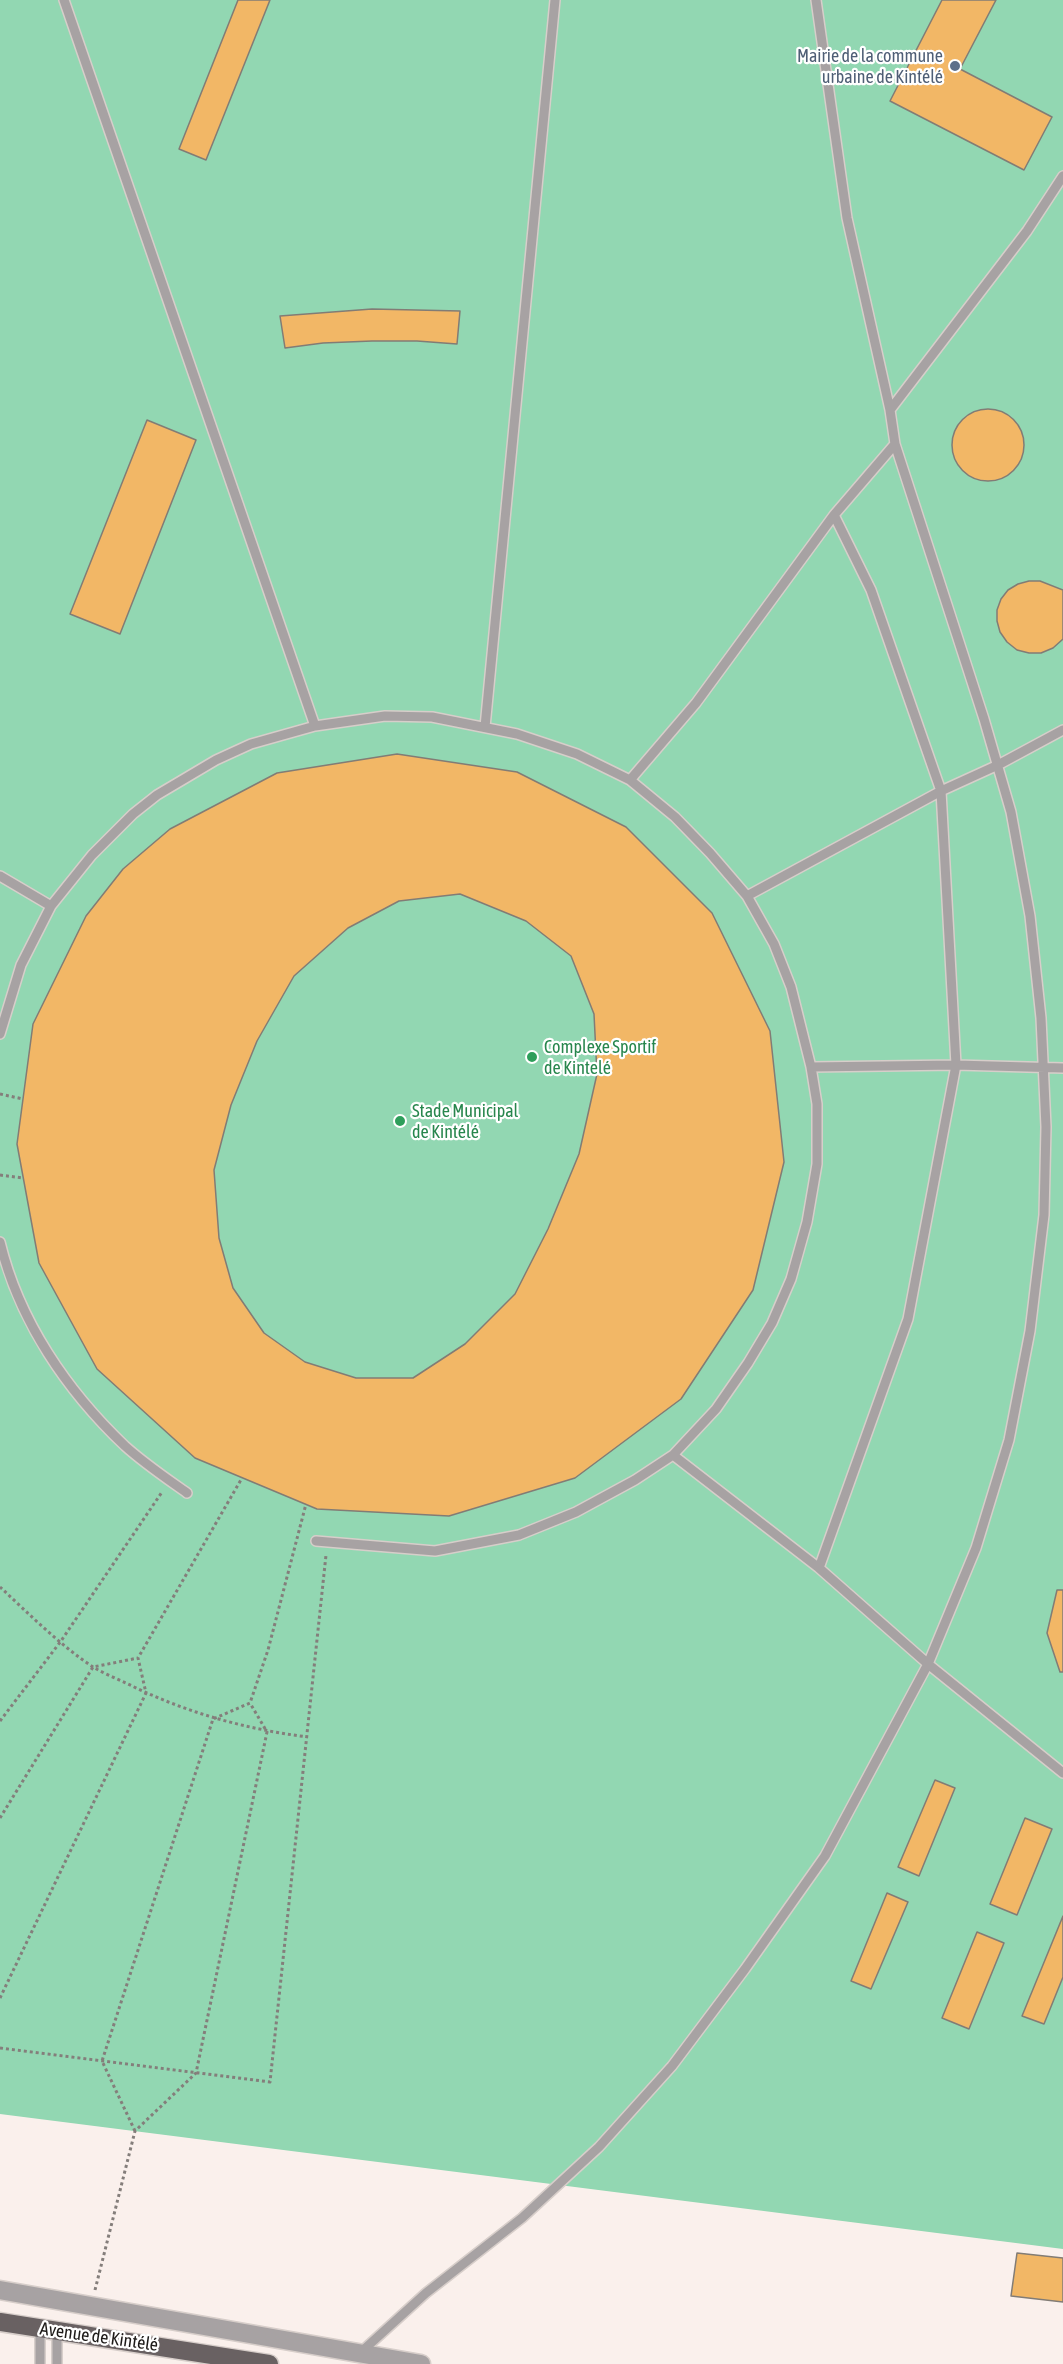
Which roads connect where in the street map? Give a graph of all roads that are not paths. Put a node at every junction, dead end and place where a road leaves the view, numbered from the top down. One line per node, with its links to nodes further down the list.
1 (64, 0): 8 (lane)
2 (555, 0): 9 (lane)
3 (816, 0): 5 (lane)
4 (1063, 176): 5 (lane)
5 (890, 410): 6 (lane)
6 (895, 444): 7 (lane); 11 (lane)
7 (834, 515): 12 (lane); 13 (lane)
8 (315, 726): 9 (lane); 16 (lane)
9 (485, 727): 12 (lane)
10 (1063, 730): 11 (lane)
11 (998, 765): 13 (lane); 20 (lane)
12 (630, 780): 15 (lane)
13 (941, 791): 15 (lane); 18 (lane)
14 (0, 876): 16 (lane)
15 (747, 896): 19 (lane)
16 (51, 906): 17 (lane)
17 (0, 1034)
18 (956, 1065): 19 (lane); 20 (lane); 26 (lane)
19 (811, 1066): 23 (lane)
20 (1043, 1068): 21 (lane); 27 (lane)
21 (1063, 1068)
22 (0, 1242): 24 (lane)
23 (673, 1455): 25 (lane); 26 (lane)
24 (188, 1493)
25 (316, 1541)
26 (819, 1568): 27 (lane)
27 (928, 1664): 28 (lane); 32 (lane)
28 (1063, 1773)
29 (0, 2290): 32 (street)
30 (0, 2322): 31 (main road, Avenue de Kintélé)
31 (49, 2330): 33 (main road, Avenue de Kintélé); 34 (lane); 35 (lane)
32 (360, 2354): 37 (street)
33 (214, 2359): 36 (main road, Avenue de Kintélé)
34 (40, 2364)
35 (57, 2364)
36 (269, 2364)
37 (421, 2364)

